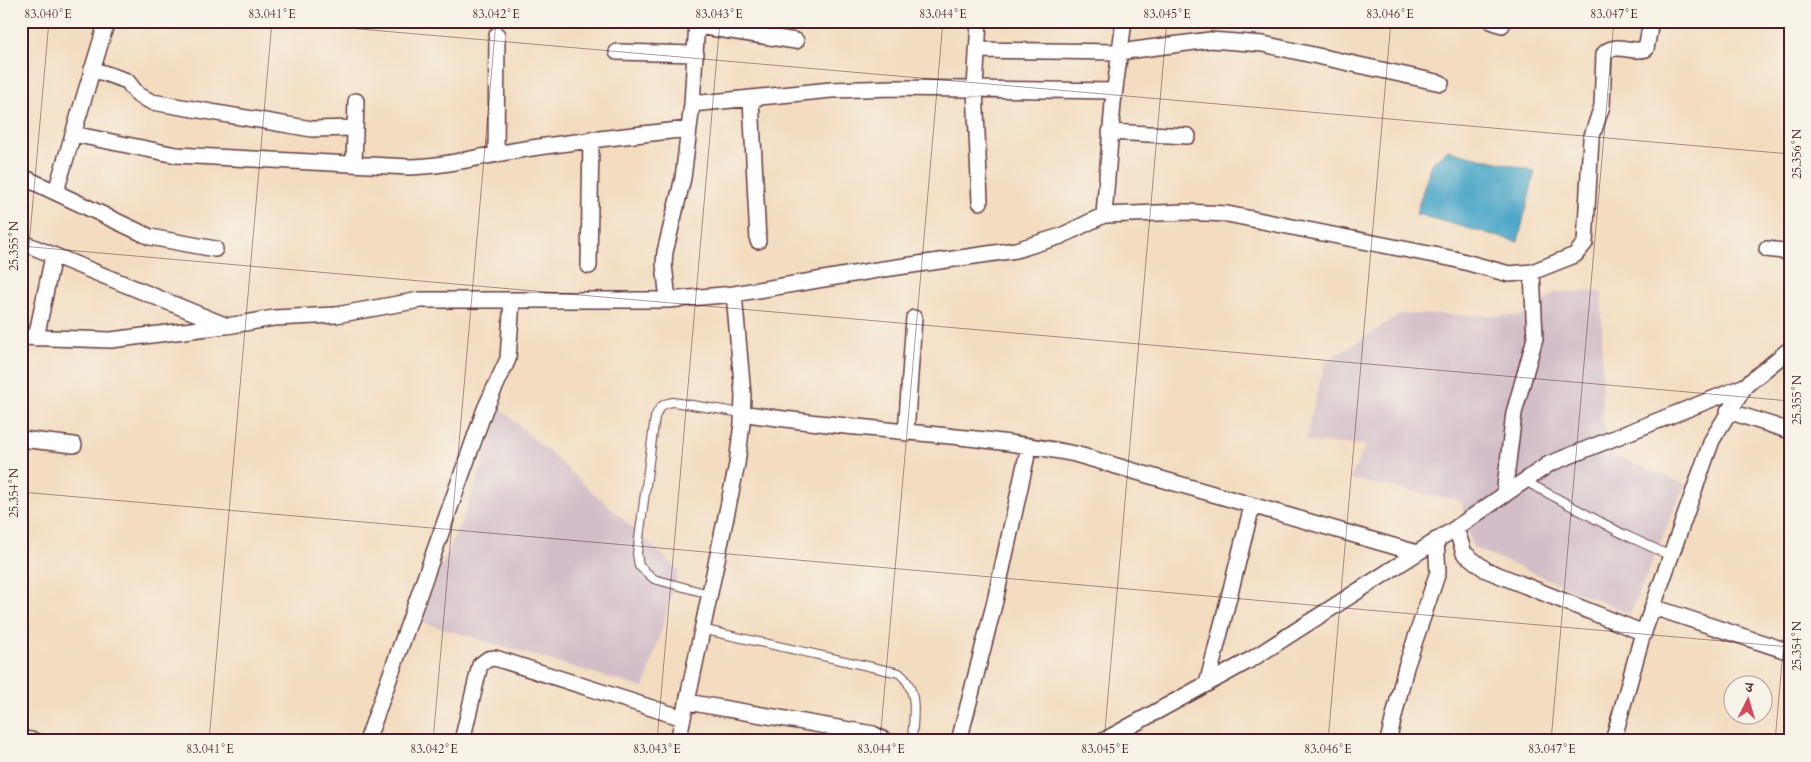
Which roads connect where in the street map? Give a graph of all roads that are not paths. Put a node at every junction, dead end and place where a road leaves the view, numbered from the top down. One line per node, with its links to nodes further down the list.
1 (107, 21): 12 (street)
2 (978, 21): 8 (street)
3 (1124, 21): 10 (street)
4 (1651, 21): 38 (street)
5 (698, 24): 7 (street); 11 (street)
6 (497, 35): 25 (street)
7 (796, 41)
8 (977, 50): 10 (street); 14 (street)
9 (617, 52): 11 (street)
10 (1119, 52): 13 (street); 15 (street)
11 (696, 54): 18 (street)
12 (92, 69): 19 (street); 22 (street)
13 (1441, 83)
14 (975, 88): 15 (street); 16 (street); 29 (street)
15 (1114, 91): 21 (street)
16 (751, 99): 18 (street); 31 (street)
17 (356, 101): 19 (street)
18 (692, 104): 20 (street)
19 (355, 128): 26 (street)
20 (689, 129): 24 (street); 41 (street)
21 (1110, 132): 23 (street); 30 (street)
22 (73, 134): 26 (street); 28 (street)
23 (1188, 136)
24 (591, 139): 25 (street); 37 (street)
25 (496, 154): 26 (street)
26 (354, 164)
27 (21, 176): 28 (street)
28 (56, 191): 34 (street)
29 (980, 202)
30 (1104, 215): 38 (street); 39 (street)
31 (758, 241)
32 (21, 242): 36 (street)
33 (1767, 249): 35 (street)
34 (215, 250)
35 (1790, 252)
36 (53, 256): 43 (street); 44 (street)
37 (588, 266)
38 (1532, 272): 55 (street)
39 (734, 294): 41 (street); 48 (street)
40 (512, 300): 41 (street); 43 (street); 71 (street)
41 (668, 300)
42 (914, 318): 50 (street)
43 (226, 326): 44 (street)
44 (29, 338)
45 (1790, 349): 46 (street)
46 (1745, 386): 47 (street); 54 (street)
47 (1728, 411): 49 (street); 60 (street)
48 (742, 413): 50 (street); 61 (street); 61 (lane)
49 (1790, 431)
50 (906, 433): 53 (street)
51 (21, 439): 52 (street)
52 (74, 445)
53 (1029, 446): 56 (street); 76 (street)
54 (1525, 481): 55 (street); 60 (lane)
55 (1504, 495): 57 (street)
56 (1252, 506): 59 (street); 66 (street)
57 (1456, 528): 58 (street); 64 (street)
58 (1436, 540): 59 (street); 78 (street)
59 (1417, 552): 66 (street)
60 (1671, 556): 62 (street)
61 (709, 594): 63 (street)
62 (1653, 608): 64 (street); 65 (street)
63 (701, 629): 67 (street); 75 (lane)
64 (1644, 632): 79 (street)
65 (1790, 652)
66 (1207, 684): 77 (street)
67 (687, 702): 68 (street); 74 (street)
68 (683, 718): 72 (street); 73 (street)
69 (21, 738): 70 (street)
70 (35, 741)
71 (367, 741)
72 (462, 741)
73 (678, 741)
74 (886, 741)
75 (912, 741)
76 (959, 741)
77 (1103, 741)
78 (1388, 741)
79 (1613, 741)

